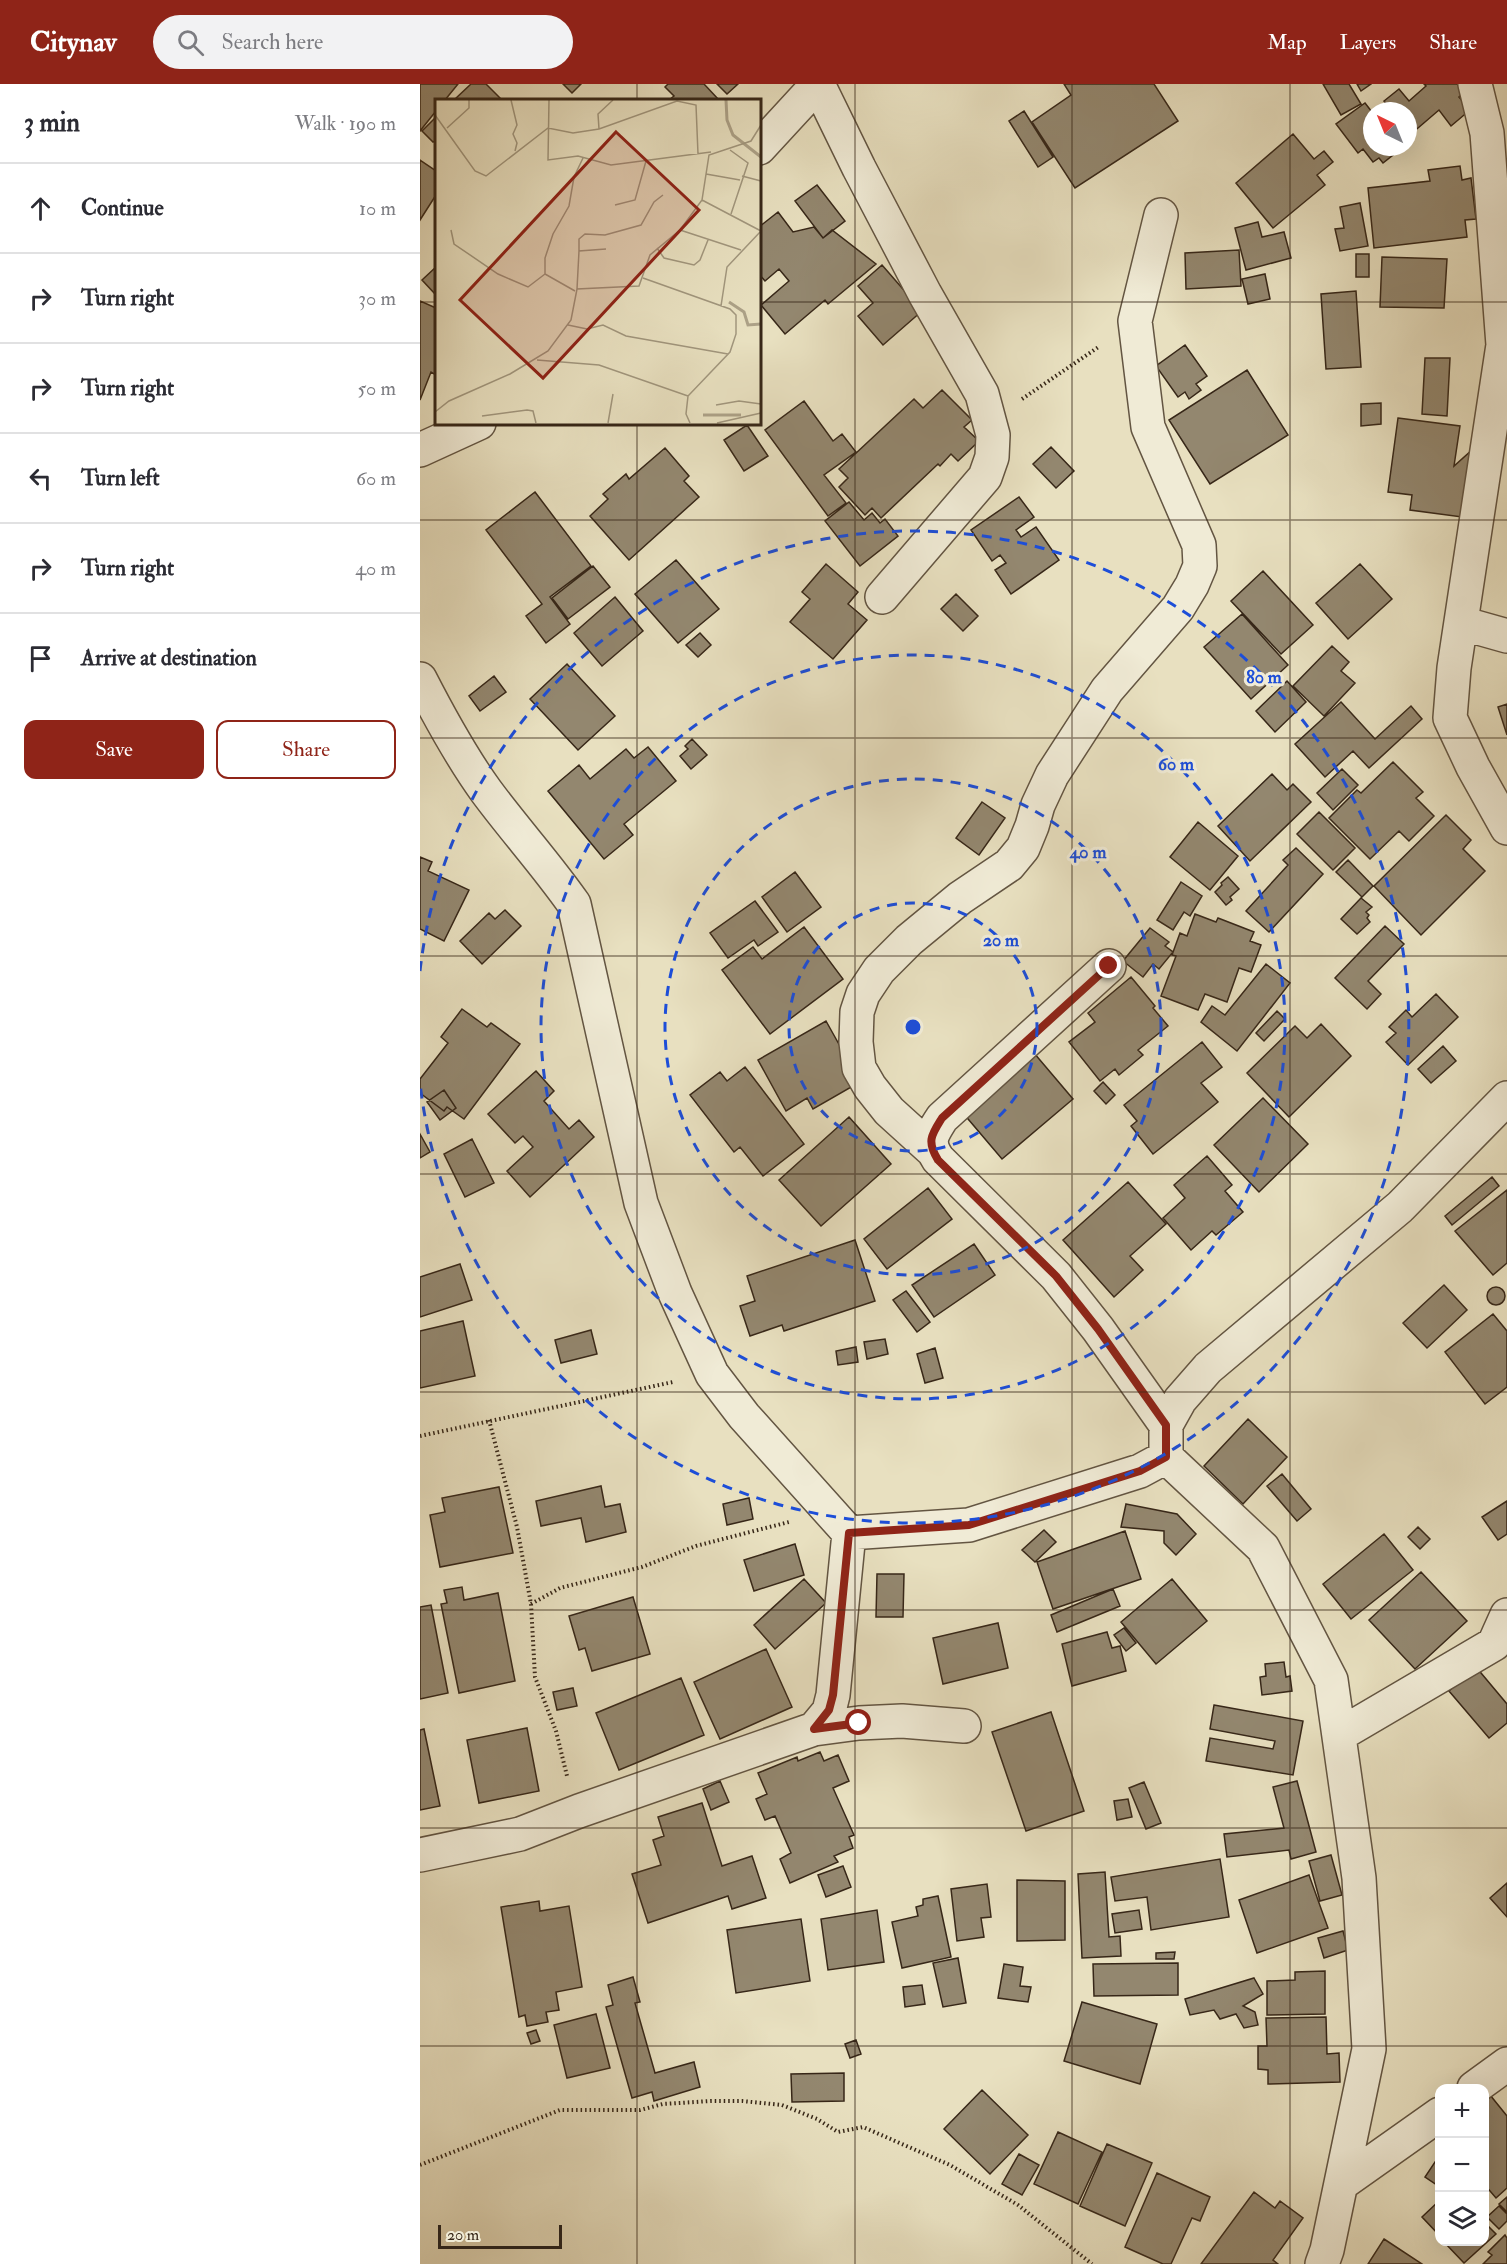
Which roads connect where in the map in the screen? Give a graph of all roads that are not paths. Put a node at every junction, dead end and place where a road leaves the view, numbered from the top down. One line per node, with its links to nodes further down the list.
1 (818, 84): 3 (street); 8 (street)
2 (1475, 84): 5 (street)
3 (760, 147)
4 (1161, 215): 15 (street)
5 (1505, 344): 9 (street)
6 (477, 424): 7 (street)
7 (420, 450)
8 (882, 597)
9 (1461, 623): 10 (street); 12 (street)
10 (1507, 636)
11 (420, 679): 17 (street)
12 (1507, 828)
13 (1109, 966): 15 (street)
14 (1507, 1098): 16 (street)
15 (932, 1150): 16 (street)
16 (1166, 1441): 17 (street); 21 (street)
17 (838, 1522): 20 (street)
18 (1507, 1615): 21 (street)
19 (964, 1726): 20 (street)
20 (814, 1729): 22 (street)
21 (1339, 1735): 26 (street)
22 (420, 1854)
23 (1507, 2064): 24 (street)
24 (1480, 2084)
25 (1435, 2118): 26 (street)
26 (1341, 2184): 27 (street)
27 (1322, 2264)

